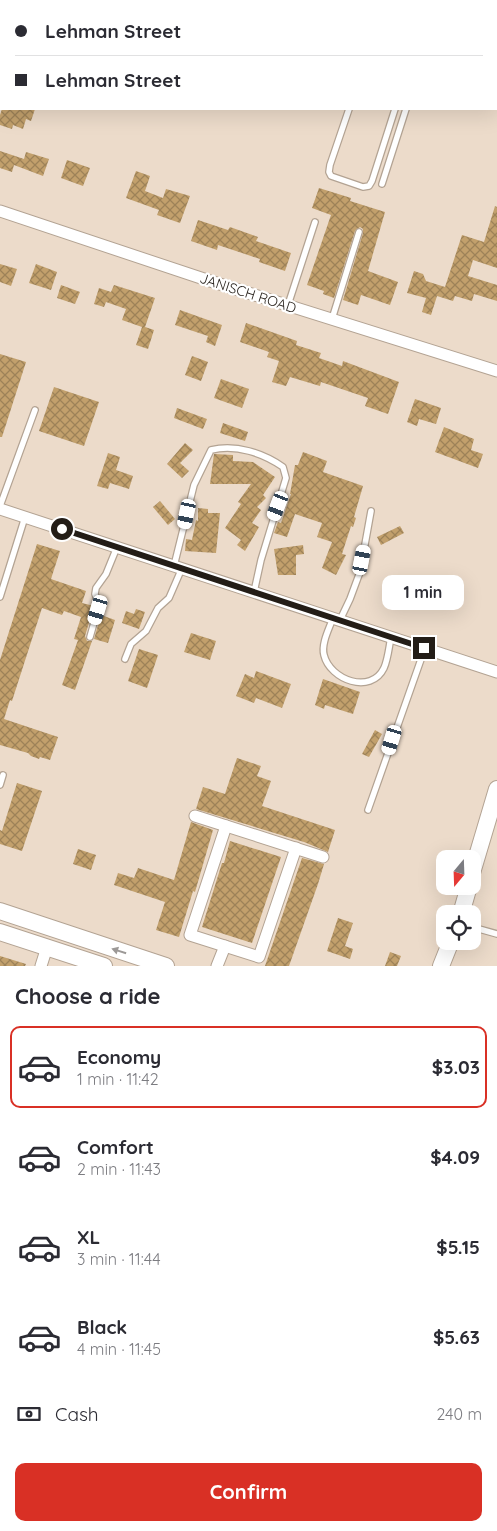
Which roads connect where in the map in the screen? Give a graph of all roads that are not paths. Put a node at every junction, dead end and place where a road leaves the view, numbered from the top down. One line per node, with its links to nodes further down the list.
1 (349, 110): 2 (lane)
2 (395, 110)
3 (406, 110): 4 (lane)
4 (382, 184)
5 (0, 211): 8 (street, JANISCH ROAD)
6 (315, 222): 8 (lane)
7 (359, 232): 9 (lane)
8 (288, 305): 9 (street, JANISCH ROAD)
9 (332, 319): 10 (street, JANISCH ROAD)
10 (497, 371)
11 (34, 410): 12 (lane)
12 (0, 507): 14 (street)
13 (371, 511): 19 (lane)
14 (26, 517): 15 (street); 18 (lane)
15 (117, 547): 16 (street); 20 (lane)
16 (178, 567): 17 (street); 17 (lane); 23 (lane)
17 (254, 592): 19 (street)
18 (0, 597)
19 (336, 619): 21 (street); 21 (lane)
20 (90, 637)
21 (391, 637): 22 (street)
22 (424, 648): 24 (street); 28 (lane)
23 (125, 659)
24 (497, 672)
25 (3, 775): 26 (lane)
26 (0, 784)
27 (497, 790): 32 (main road)
28 (368, 810)
29 (195, 816): 30 (street)
30 (226, 826): 31 (street); 38 (street)
31 (296, 848): 33 (street); 38 (street)
32 (479, 850)
33 (323, 857)
34 (1, 914): 43 (main road, one-way to 34)
35 (481, 929): 37 (lane)
36 (0, 932): 39 (main road)
37 (497, 934)
38 (225, 946): 44 (street)
39 (47, 947): 41 (street); 42 (main road)
40 (447, 950): 45 (main road)
41 (41, 966)
42 (104, 966)
43 (166, 966)
44 (218, 966)
45 (441, 966)

